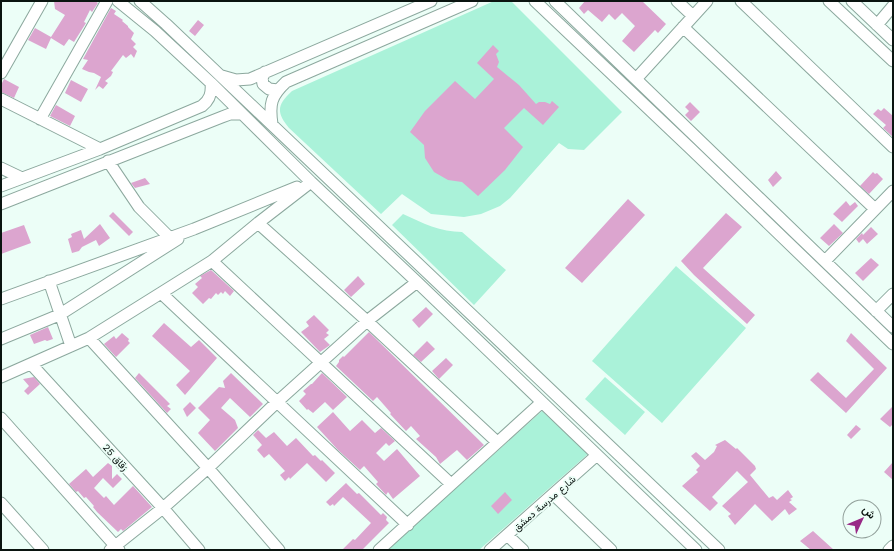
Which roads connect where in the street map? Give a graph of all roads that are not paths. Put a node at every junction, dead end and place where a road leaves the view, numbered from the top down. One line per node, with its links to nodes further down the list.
1 (42, 1): 24 (street)
2 (107, 1): 31 (street)
3 (118, 1): 15 (street)
4 (431, 1): 23 (street)
5 (472, 1): 28 (street)
6 (535, 1): 41 (street)
7 (555, 1): 26 (street)
8 (677, 1): 16 (street)
9 (708, 1): 16 (street)
10 (741, 1): 33 (street)
11 (829, 1): 22 (street)
12 (852, 1): 18 (street)
13 (142, 3): 15 (street); 17 (street)
14 (893, 6): 18 (street)
15 (136, 15): 20 (street)
16 (693, 16): 19 (street)
17 (166, 24): 20 (street); 25 (street)
18 (877, 26): 21 (street)
19 (683, 27): 26 (street); 47 (street)
20 (154, 31): 27 (street)
21 (893, 40)
22 (893, 61)
23 (265, 72): 25 (street); 28 (street)
24 (1, 73)
25 (221, 76): 32 (street)
26 (636, 79): 38 (street)
27 (211, 83): 30 (street); 34 (street)
28 (278, 90): 32 (street)
29 (1, 99): 31 (street)
30 (241, 114): 35 (street); 39 (street)
31 (40, 119): 34 (street)
32 (272, 124): 61 (street)
33 (893, 147)
34 (100, 150): 37 (street)
35 (108, 161): 42 (street); 50 (street)
36 (1, 168): 37 (street)
37 (26, 177): 40 (street); 42 (street)
38 (739, 179): 41 (street); 44 (street)
39 (310, 182): 48 (street); 49 (street); 55 (street)
40 (1, 187): 45 (street)
41 (732, 189): 46 (street)
42 (35, 190): 45 (street)
43 (893, 191): 47 (street)
44 (755, 195): 46 (street); 52 (street)
45 (2, 203)
46 (748, 204): 56 (street)
47 (875, 209): 52 (street)
48 (258, 223): 51 (street); 67 (street)
49 (194, 229): 50 (street); 65 (street)
50 (169, 237): 54 (street)
51 (212, 261): 58 (street); 74 (street)
52 (825, 261): 53 (street)
53 (844, 279): 56 (street); 57 (street)
54 (49, 281): 60 (street); 65 (street)
55 (417, 282): 64 (street); 67 (street)
56 (835, 288): 62 (street)
57 (858, 292): 62 (street); 63 (street)
58 (161, 293): 70 (street); 77 (street)
59 (893, 294): 63 (street)
60 (1, 299)
61 (459, 302): 64 (street); 66 (street)
62 (850, 302): 72 (street)
63 (876, 311): 68 (street)
64 (448, 312): 69 (street)
65 (59, 315): 71 (street); 73 (street)
66 (476, 318): 69 (street); 99 (street)
67 (367, 321): 74 (street); 80 (street)
68 (893, 327)
69 (464, 328): 78 (street)
70 (88, 338): 73 (street); 82 (street)
71 (1, 340)
72 (893, 344)
73 (71, 346): 75 (street)
74 (321, 362): 77 (street); 83 (street)
75 (31, 364): 76 (street); 86 (street, زقاق 25)
76 (1, 377)
77 (277, 402): 82 (street); 87 (street)
78 (542, 402): 80 (street); 81 (street)
79 (1, 418): 90 (street)
80 (498, 442): 83 (street)
81 (597, 455): 84 (street, شارع مدرسة دمشق); 98 (street)
82 (208, 468): 86 (street); 93 (street)
83 (451, 484): 87 (street)
84 (553, 494): 88 (street, شارع مدرسة دمشق); 97 (street)
85 (1, 503): 91 (street)
86 (163, 508): 90 (street); 92 (street, زقاق 25)
87 (408, 525): 94 (street)
88 (507, 535): 95 (street, شارع مدرسة دمشق); 96 (street)
89 (893, 546): 100 (street)
90 (115, 549)
91 (43, 550)
92 (199, 550)
93 (278, 550)
94 (379, 550)
95 (490, 550)
96 (523, 550)
97 (611, 550)
98 (696, 550)
99 (719, 550)
100 (889, 550)

